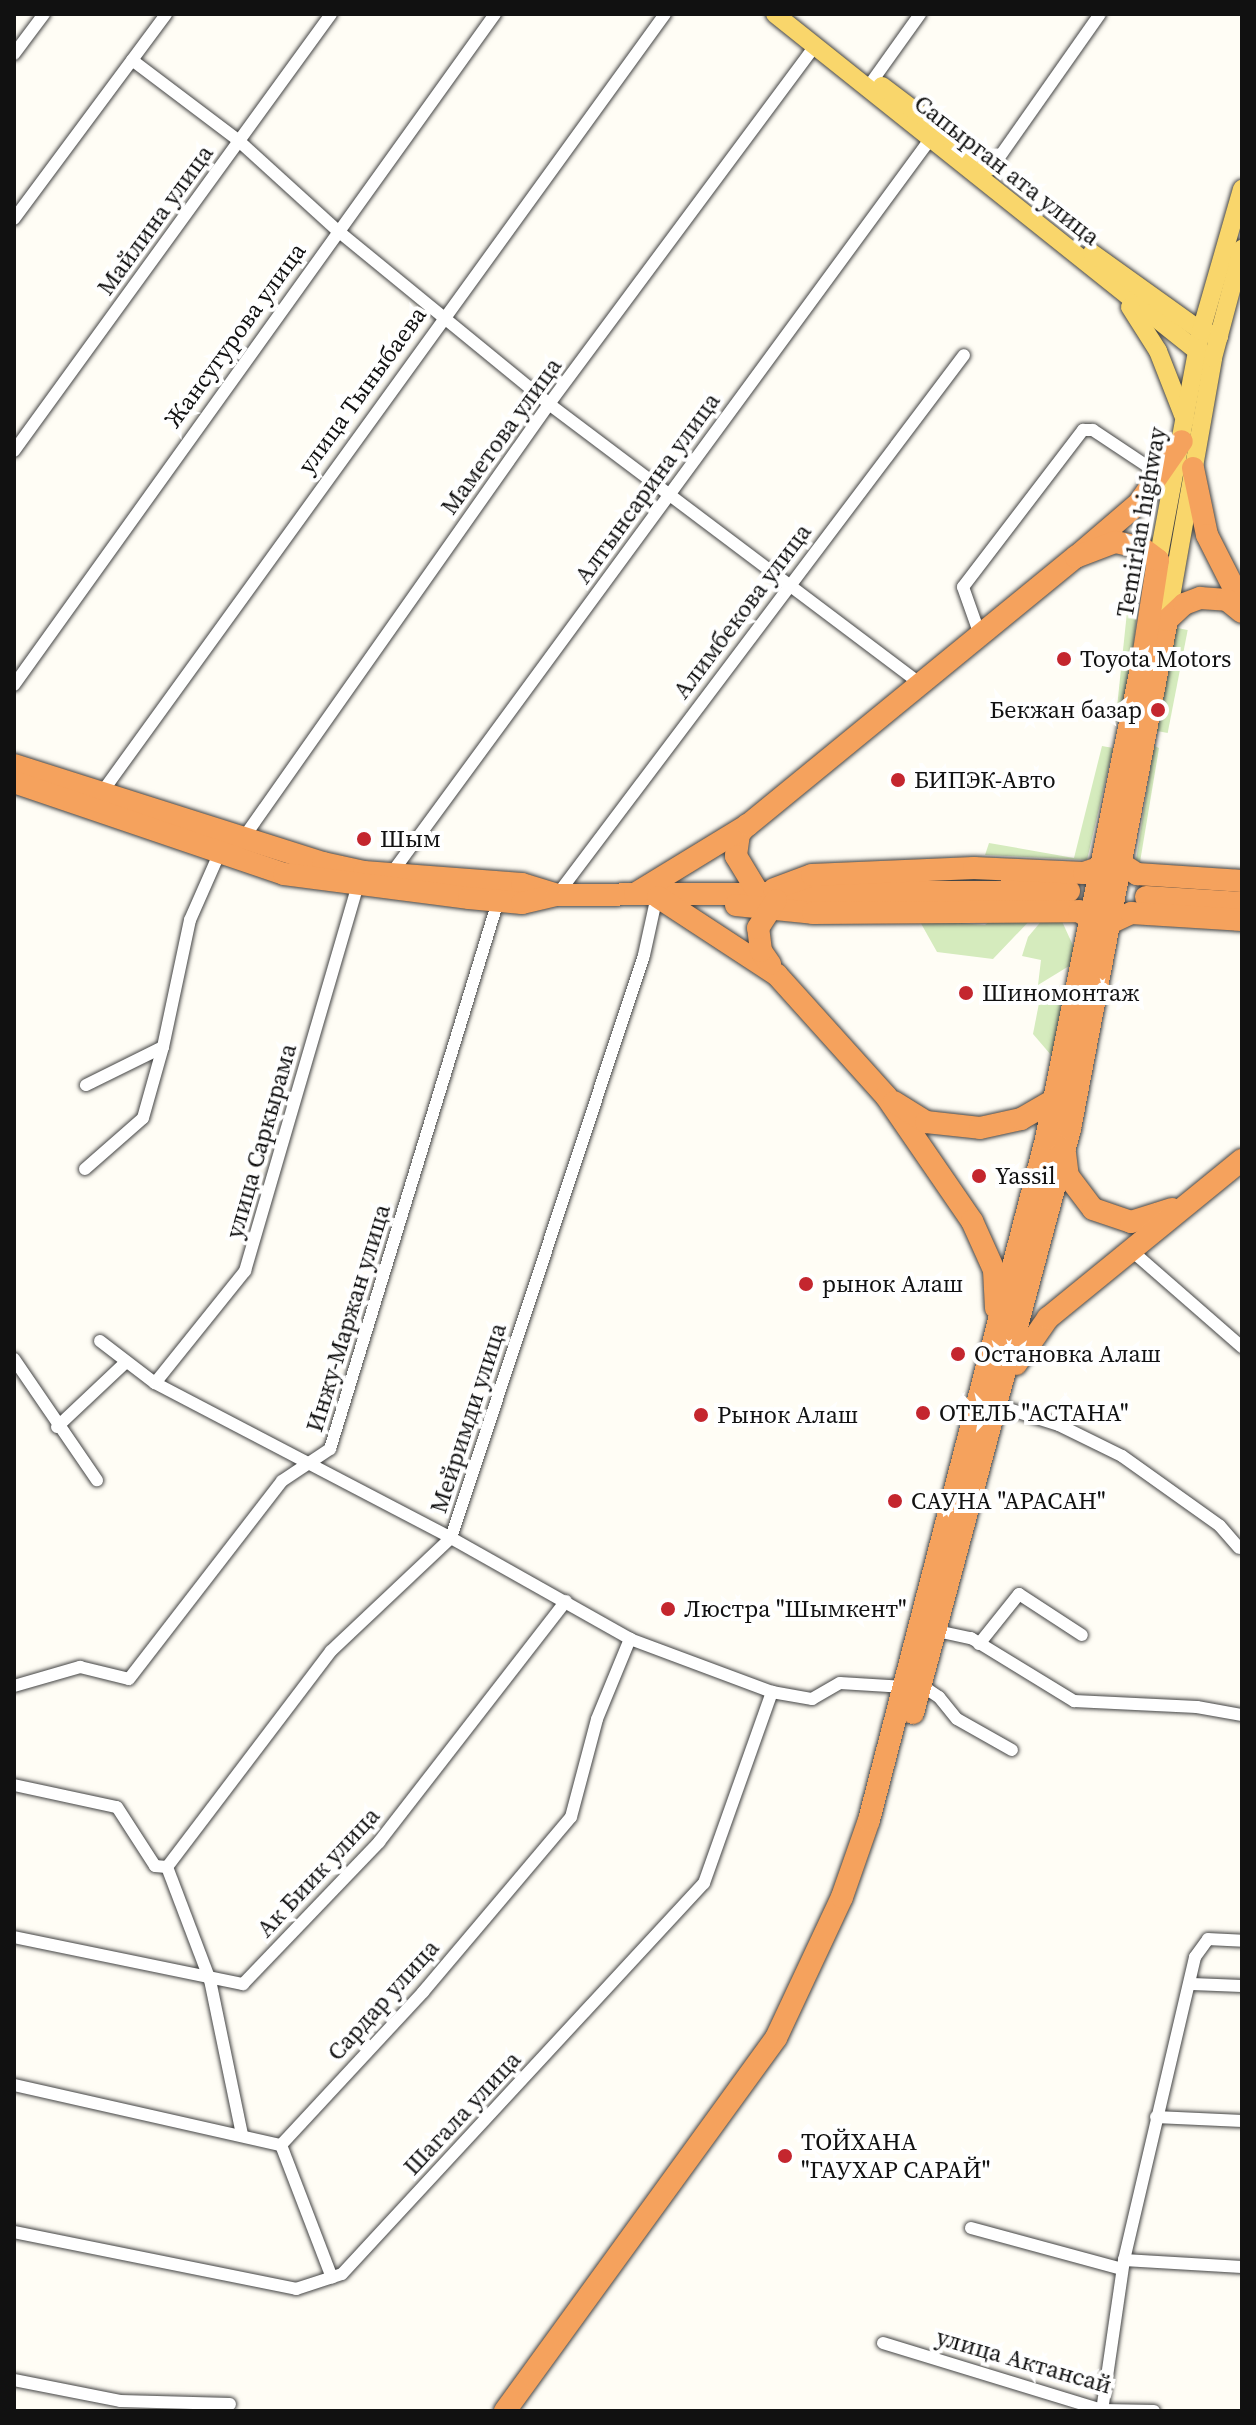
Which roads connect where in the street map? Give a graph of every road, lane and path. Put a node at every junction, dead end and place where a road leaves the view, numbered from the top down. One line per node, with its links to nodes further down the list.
1 (44, 14): 11 (street)
2 (166, 14): 12 (street)
3 (331, 14): 15 (street, Майлина улица)
4 (495, 14): 19 (street, Жансугурова улица)
5 (665, 14): 22 (street, улица Тыныбаева)
6 (775, 14): 10 (main road, Сапырган ата улица)
7 (791, 14): 13 (main road, Сапырган ата улица)
8 (920, 14): 13 (street)
9 (1100, 14): 16 (street)
10 (814, 47): 14 (main road, Сапырган ата улица); 26 (street, Маметова улица)
11 (14, 54)
12 (132, 60): 15 (street); 18 (street)
13 (873, 80): 14 (main road, Сапырган ата улица)
14 (934, 134): 16 (main road, Сапырган ата улица); 21 (main road, Сапырган ата улица); 31 (street, Алтынсарина улица)
15 (239, 141): 19 (street); 28 (street, Майлина улица)
16 (991, 169): 23 (main road, Сапырган ата улица)
17 (1242, 189): 23 (main road, Temirlan highway)
18 (14, 219)
19 (338, 231): 22 (street); 40 (street, Жансугурова улица)
20 (1242, 249): 23 (main road, Temirlan highway)
21 (1114, 285): 25 (main road, Сапырган ата улица); 27 (main road)
22 (441, 318): 26 (street); 43 (street, улица Тыныбаева)
23 (1210, 334): 25 (main road, Temirlan highway)
24 (964, 355): 34 (street, Алимбекова улица)
25 (1205, 355): 27 (main road, Temirlan highway); 29 (main road, Temirlan highway)
26 (549, 404): 31 (street); 45 (street, Маметова улица)
27 (1184, 432): 30 (highway); 33 (main road, Temirlan highway)
28 (14, 451)
29 (1193, 468): 35 (highway); 37 (main road, Temirlan highway)
30 (1162, 476): 32 (highway); 38 (street)
31 (670, 493): 34 (street); 47 (street, Алтынсарина улица)
32 (1076, 557): 33 (highway); 38 (highway)
33 (1158, 560): 46 (highway, Temirlan highway)
34 (788, 585): 39 (street); 51 (street, Алимбекова улица)
35 (1242, 604)
36 (1242, 612): 37 (highway)
37 (1167, 620): 46 (highway)
38 (980, 635): 39 (highway)
39 (921, 684): 44 (highway)
40 (14, 685)
41 (14, 765): 43 (highway)
42 (14, 782): 45 (highway)
43 (100, 795): 45 (highway)
44 (748, 825): 52 (highway); 54 (highway)
45 (233, 850): 47 (highway); 49 (highway); 59 (street, Маметова улица)
46 (1111, 870): 48 (highway); 54 (highway); 56 (highway); 56 (highway)
47 (391, 874): 50 (highway)
48 (1242, 881)
49 (358, 885): 50 (highway); 73 (street, улица Саркырама)
50 (500, 892): 51 (highway); 76 (street, Инжу-Маржан улица)
51 (557, 895): 52 (highway)
52 (634, 895): 53 (highway)
53 (657, 896): 54 (highway); 58 (highway); 78 (street, Мейримди улица)
54 (769, 900): 56 (highway); 58 (highway)
55 (1242, 903): 56 (highway)
56 (1105, 909): 57 (highway); 62 (highway); 63 (highway)
57 (1242, 920)
58 (777, 975): 61 (highway)
59 (163, 1047): 60 (street); 65 (street, Маметова улица)
60 (86, 1085)
61 (886, 1096): 62 (highway); 72 (highway)
62 (1055, 1099): 72 (highway)
63 (1064, 1149): 66 (highway); 74 (highway)
64 (1242, 1160): 66 (highway)
65 (85, 1169)
66 (1191, 1199): 67 (highway)
67 (1133, 1252): 69 (street); 74 (highway)
68 (100, 1341): 71 (street)
69 (1242, 1347)
70 (14, 1359): 75 (street)
71 (126, 1362): 73 (street); 75 (street)
72 (988, 1369): 86 (highway)
73 (155, 1383): 76 (street)
74 (998, 1397): 79 (street); 81 (highway)
75 (57, 1427): 77 (street)
76 (306, 1466): 78 (street); 85 (street, Инжу-Маржан улица)
77 (97, 1480)
78 (451, 1538): 80 (street); 91 (street, Мейримди улица)
79 (1239, 1548)
80 (566, 1601): 83 (street); 94 (street, Ак Биик улица)
81 (937, 1631): 84 (street); 86 (highway)
82 (1082, 1635): 84 (street)
83 (630, 1639): 87 (street); 101 (street, Сардар улица)
84 (979, 1644): 88 (street)
85 (14, 1686)
86 (913, 1686): 87 (street); 89 (street); 111 (highway); 112 (highway)
87 (772, 1692): 106 (street, Шагала улица)
88 (1242, 1715)
89 (1012, 1750)
90 (14, 1785): 91 (street)
91 (167, 1867): 94 (street)
92 (14, 1937): 94 (street, Ак Биик улица)
93 (1242, 1941): 95 (street)
94 (210, 1980): 100 (street)
95 (1192, 1984): 96 (street); 98 (street)
96 (1242, 1986)
97 (14, 2085): 100 (street)
98 (1156, 2117): 99 (street); 104 (street)
99 (1242, 2121)
100 (242, 2135): 101 (street)
101 (281, 2145): 106 (street)
102 (971, 2228): 104 (street)
103 (14, 2232): 106 (street, Шагала улица)
104 (1123, 2264): 105 (street); 110 (street)
105 (1242, 2267)
106 (332, 2278)
107 (883, 2343): 110 (street, улица Актансай)
108 (14, 2380): 109 (street)
109 (230, 2404)
110 (1102, 2410): 113 (street, улица Актансай)
111 (505, 2411)
112 (519, 2411)
113 (1154, 2411)

